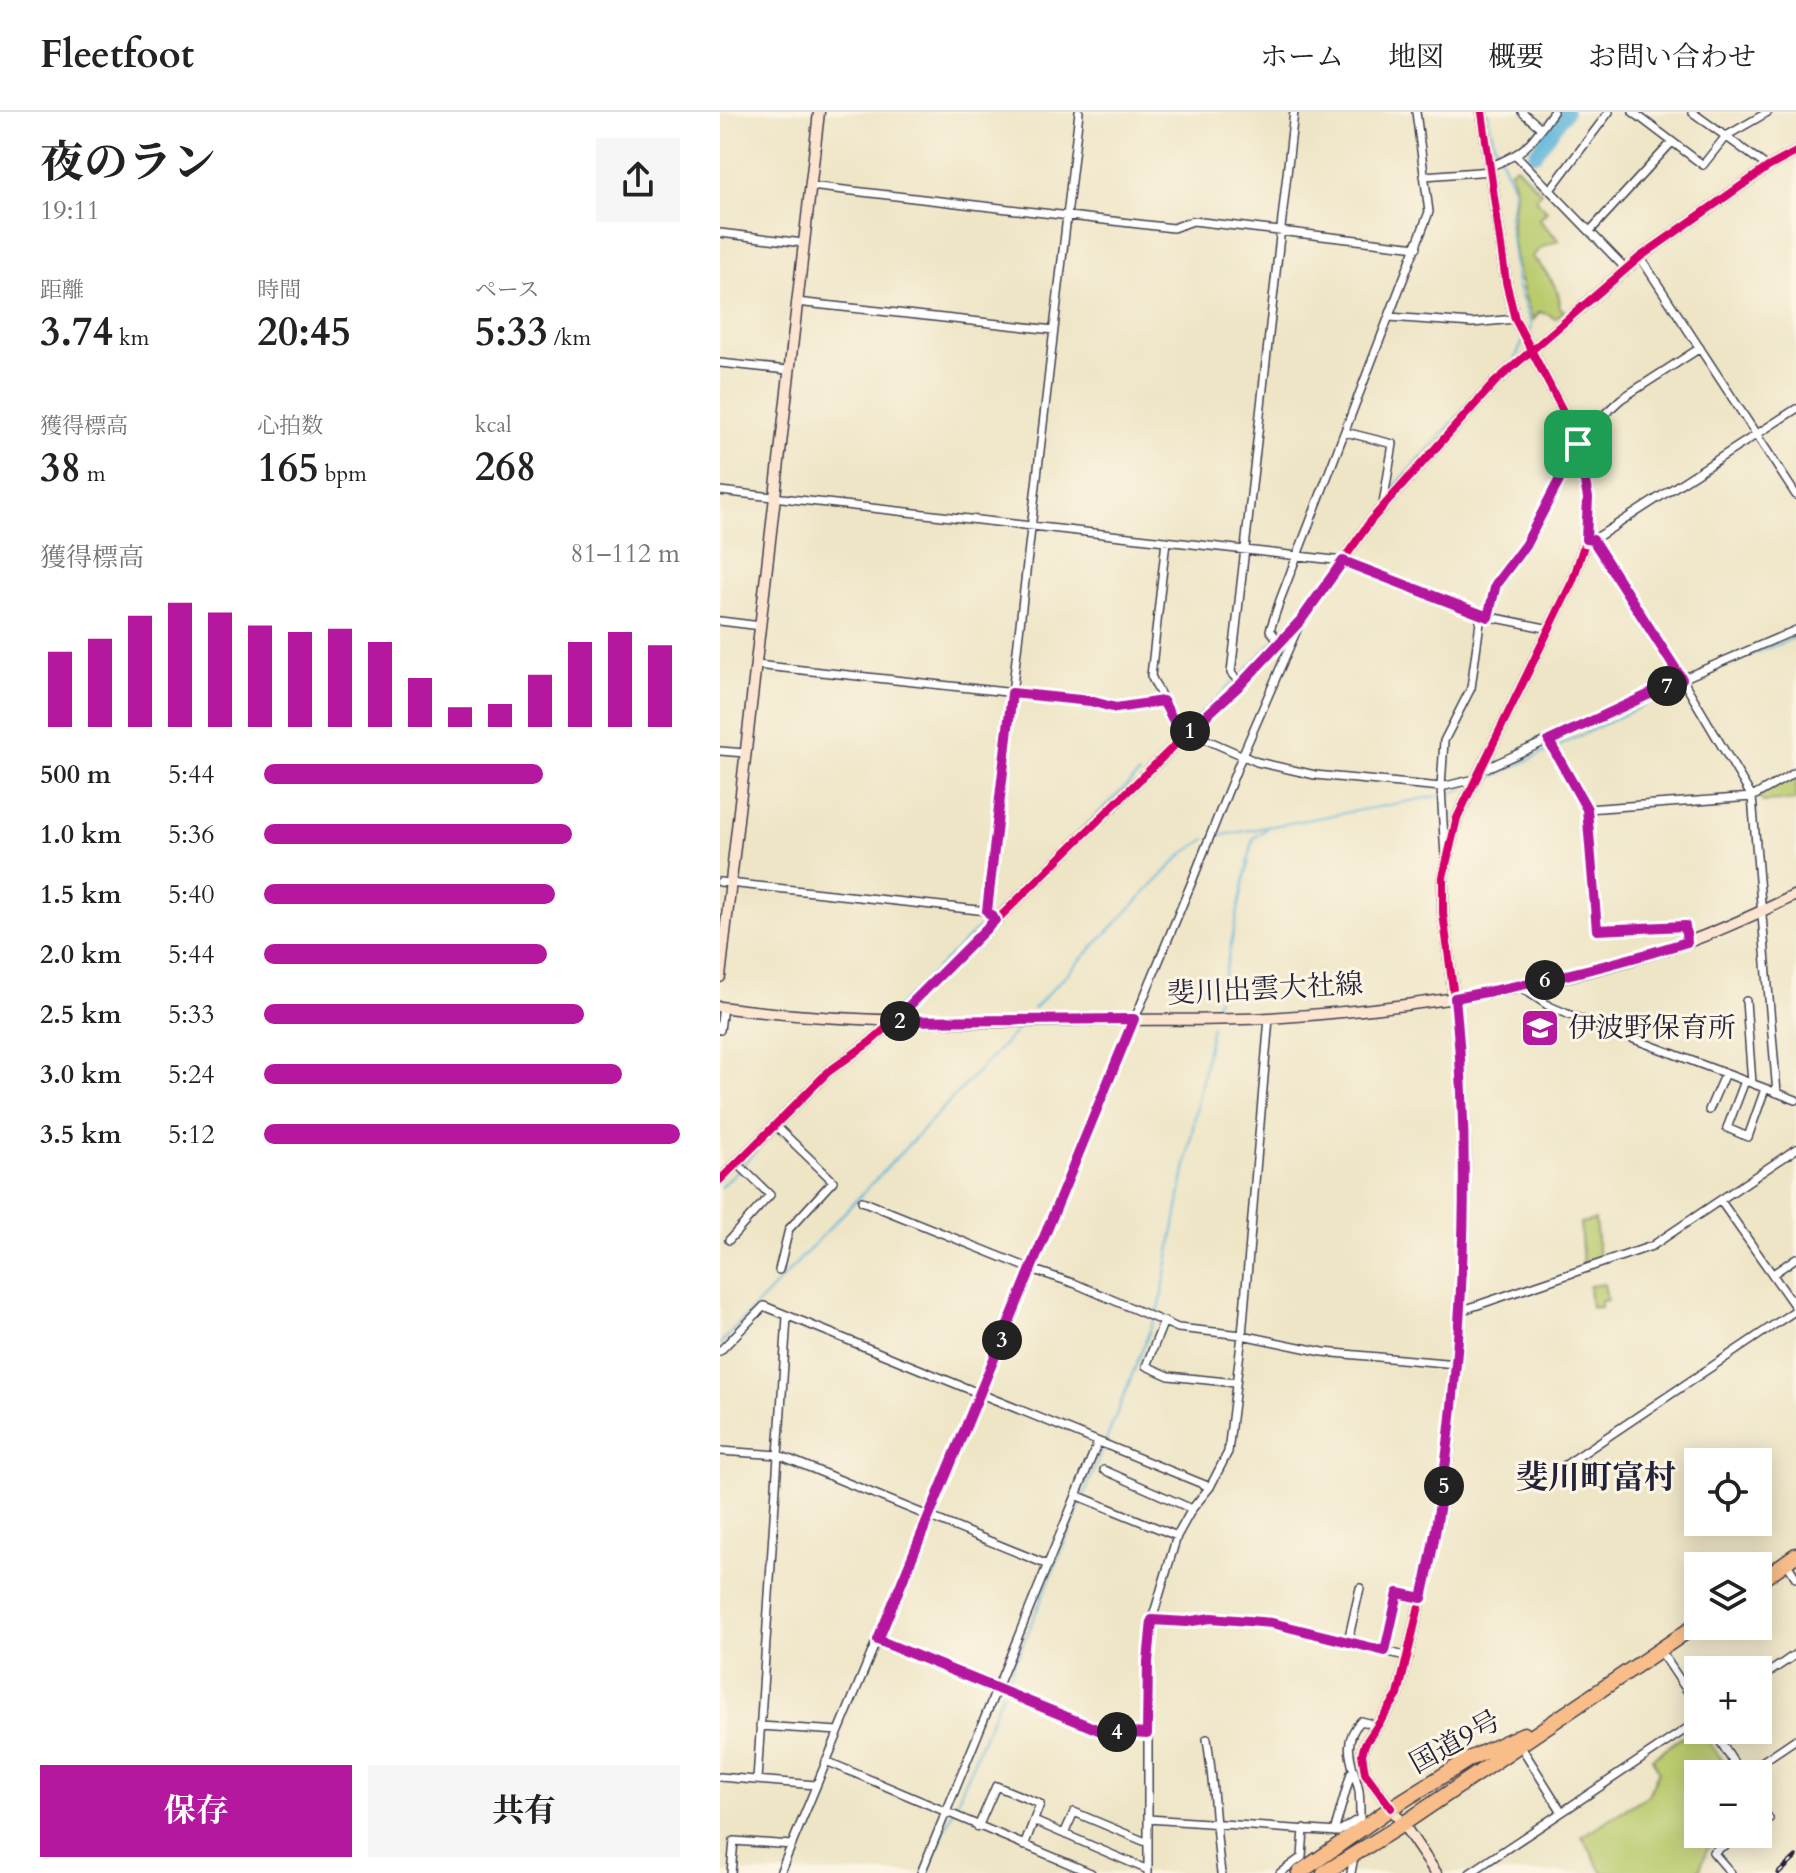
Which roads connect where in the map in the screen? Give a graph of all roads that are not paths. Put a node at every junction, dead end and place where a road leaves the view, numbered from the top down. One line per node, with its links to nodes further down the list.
1 (819, 112): 20 (street)
2 (1079, 112): 22 (street)
3 (1294, 112): 23 (street)
4 (1416, 112): 19 (street)
5 (1482, 112): 18 (street)
6 (1522, 112): 12 (street)
7 (1553, 112): 12 (street)
8 (1609, 112): 21 (street)
9 (1633, 112): 14 (street)
10 (1692, 112): 13 (street)
11 (1768, 112): 13 (street)
12 (1541, 128): 16 (street)
13 (1726, 136): 14 (street); 17 (street)
14 (1672, 142): 24 (street)
15 (1796, 152): 17 (street)
16 (1517, 156): 18 (street); 21 (street)
17 (1768, 167): 28 (street)
18 (1492, 168): 19 (street); 32 (street)
19 (1424, 176): 27 (street)
20 (810, 186): 22 (street); 26 (street)
21 (1550, 190): 24 (street)
22 (1068, 216): 23 (street); 33 (street)
23 (1282, 230): 27 (street); 49 (street)
24 (1590, 231): 29 (street)
25 (720, 233): 26 (street)
26 (803, 243): 30 (street)
27 (1417, 247): 31 (street)
28 (1640, 257): 29 (street); 34 (street)
29 (1626, 269): 35 (street)
30 (796, 302): 33 (street); 37 (street)
31 (1389, 317): 32 (street); 39 (street)
32 (1515, 319): 35 (street)
33 (1054, 330): 46 (street)
34 (1700, 348): 40 (street); 41 (street)
35 (1530, 352): 41 (street); 45 (street)
36 (720, 363): 37 (street)
37 (788, 370): 44 (street)
38 (1796, 409): 40 (street)
39 (1345, 432): 45 (street); 50 (street)
40 (1756, 434): 43 (street); 47 (street)
41 (1578, 444): 47 (street); 52 (street)
42 (720, 491): 44 (street)
43 (1796, 495)
44 (775, 498): 46 (street); 55 (street)
45 (1383, 507): 51 (street)
46 (1031, 527): 48 (street); 62 (street)
47 (1589, 540): 56 (street); 60 (street)
48 (1166, 541): 49 (street); 63 (street)
49 (1245, 552): 50 (street); 61 (street)
50 (1296, 558): 51 (street); 58 (street)
51 (1343, 561): 52 (street); 53 (street)
52 (1485, 616): 56 (street); 71 (street)
53 (1301, 620): 58 (street); 68 (street)
54 (720, 621): 55 (street)
55 (761, 626): 59 (street)
56 (1550, 629): 70 (street)
57 (1796, 630): 60 (street)
58 (1279, 641): 61 (street)
59 (756, 665): 62 (street); 67 (street)
60 (1682, 679): 65 (street); 72 (street)
61 (1241, 684): 64 (street)
62 (1012, 693): 63 (street); 78 (street)
63 (1163, 701): 64 (street)
64 (1188, 733): 68 (street); 78 (street)
65 (1549, 741): 70 (street); 73 (street)
66 (720, 751): 67 (street)
67 (745, 753): 75 (street)
68 (1242, 756): 71 (street); 86 (street)
69 (1796, 772): 72 (street)
70 (1476, 776): 71 (street); 74 (street)
71 (1441, 787): 74 (street)
72 (1752, 797): 73 (street); 77 (street)
73 (1587, 809): 79 (street)
74 (1445, 864): 82 (street)
75 (725, 882): 78 (street); 80 (street)
76 (1796, 895): 77 (street, 斐川出雲大社線)
77 (1763, 911): 79 (street, 斐川出雲大社線); 92 (street)
78 (991, 916): 87 (street)
79 (1687, 942): 81 (street, 斐川出雲大社線)
80 (720, 977)
81 (1519, 986): 82 (street, 斐川出雲大社線); 89 (street)
82 (1455, 998): 85 (street, 斐川出雲大社線); 107 (street)
83 (1746, 1001): 90 (street)
84 (722, 1007): 87 (street, 斐川出雲大社線); 88 (street)
85 (1269, 1018): 86 (street, 斐川出雲大社線); 110 (street)
86 (1134, 1019): 87 (street, 斐川出雲大社線); 103 (street)
87 (894, 1021): 95 (street)
88 (720, 1030)
89 (1725, 1073): 90 (street); 94 (street)
90 (1749, 1082): 91 (street); 91 (street)
91 (1765, 1089): 92 (street)
92 (1777, 1093): 93 (street)
93 (1796, 1100)
94 (1709, 1110)
95 (775, 1125): 97 (street); 104 (street)
96 (1796, 1149): 99 (street)
97 (737, 1163): 98 (street); 101 (street)
98 (720, 1180)
99 (1720, 1200): 105 (street); 107 (street)
100 (862, 1201): 103 (street)
101 (729, 1240)
102 (1796, 1258): 105 (street)
103 (1031, 1269): 109 (street); 114 (street)
104 (779, 1270)
105 (1773, 1274): 106 (street)
106 (1796, 1309): 119 (street)
107 (1460, 1311): 112 (street)
108 (787, 1317): 111 (street); 114 (street); 117 (street)
109 (1164, 1321): 110 (street); 113 (street)
110 (1242, 1335): 112 (street); 113 (street)
111 (720, 1351)
112 (1456, 1364): 130 (street)
113 (1236, 1383): 120 (street)
114 (979, 1396): 115 (street); 123 (street)
115 (1098, 1442): 120 (street); 121 (street)
116 (720, 1451): 117 (street)
117 (779, 1455): 123 (street); 143 (street)
118 (1104, 1470): 122 (street)
119 (1558, 1470)
120 (1210, 1487): 122 (street)
121 (1076, 1495): 124 (street); 126 (street)
122 (1192, 1509): 124 (street)
123 (929, 1517): 126 (street); 133 (street)
124 (1177, 1536): 131 (street)
125 (1791, 1559): 127 (highway); 128 (street)
126 (1048, 1565): 141 (street)
127 (1772, 1572)
128 (1796, 1578)
129 (1360, 1588): 134 (street)
130 (1422, 1598): 136 (street); 138 (street)
131 (1152, 1620): 134 (street); 147 (street)
132 (1684, 1634): 135 (highway, 国道9号)
133 (878, 1640): 141 (street); 146 (street)
134 (1348, 1641): 136 (street)
135 (1660, 1650): 140 (street); 142 (highway, 国道9号)
136 (1385, 1651): 138 (street)
137 (1796, 1654): 139 (street)
138 (1409, 1657): 144 (street)
139 (1772, 1670)
140 (1684, 1686)
141 (999, 1688): 147 (street); 159 (street)
142 (1560, 1718): 150 (highway, 国道9号); 157 (highway, 国道9号)
143 (760, 1726): 146 (street); 155 (street)
144 (1376, 1729): 153 (street); 157 (street)
145 (1684, 1730): 158 (street)
146 (839, 1731): 152 (street)
147 (1147, 1734): 160 (street)
148 (1207, 1739): 162 (street)
149 (1796, 1739): 151 (street)
150 (1520, 1745): 158 (street); 163 (highway, 国道9号)
151 (1764, 1760)
152 (826, 1761): 156 (street); 159 (street)
153 (1352, 1771): 166 (street); 166 (street)
154 (720, 1777): 155 (street)
155 (757, 1780): 156 (street)
156 (816, 1785): 169 (street)
157 (1391, 1808): 163 (street); 180 (highway, 国道9号)
158 (1562, 1812): 185 (street)
159 (946, 1814): 164 (street); 176 (street)
160 (1148, 1819): 162 (street); 168 (street)
161 (1034, 1821): 164 (street); 167 (street); 170 (street)
162 (1215, 1823): 165 (street); 178 (street)
163 (1403, 1824): 172 (highway, 国道9号); 184 (street)
164 (978, 1827): 170 (street)
165 (1304, 1829): 166 (street); 179 (street)
166 (1334, 1832)
167 (1064, 1834): 168 (street); 173 (street)
168 (1148, 1843): 173 (street)
169 (792, 1845): 174 (street); 175 (street)
170 (1024, 1846): 177 (street)
171 (1720, 1848): 186 (street)
172 (1355, 1857): 181 (highway, 国道9号); 182 (street); 183 (street)
173 (1148, 1872)
174 (731, 1873)
175 (780, 1873)
176 (921, 1873)
177 (1091, 1873)
178 (1221, 1873)
179 (1280, 1873)
180 (1299, 1873)
181 (1324, 1873)
182 (1337, 1873)
183 (1351, 1873)
184 (1436, 1873)
185 (1470, 1873)
186 (1731, 1873)

